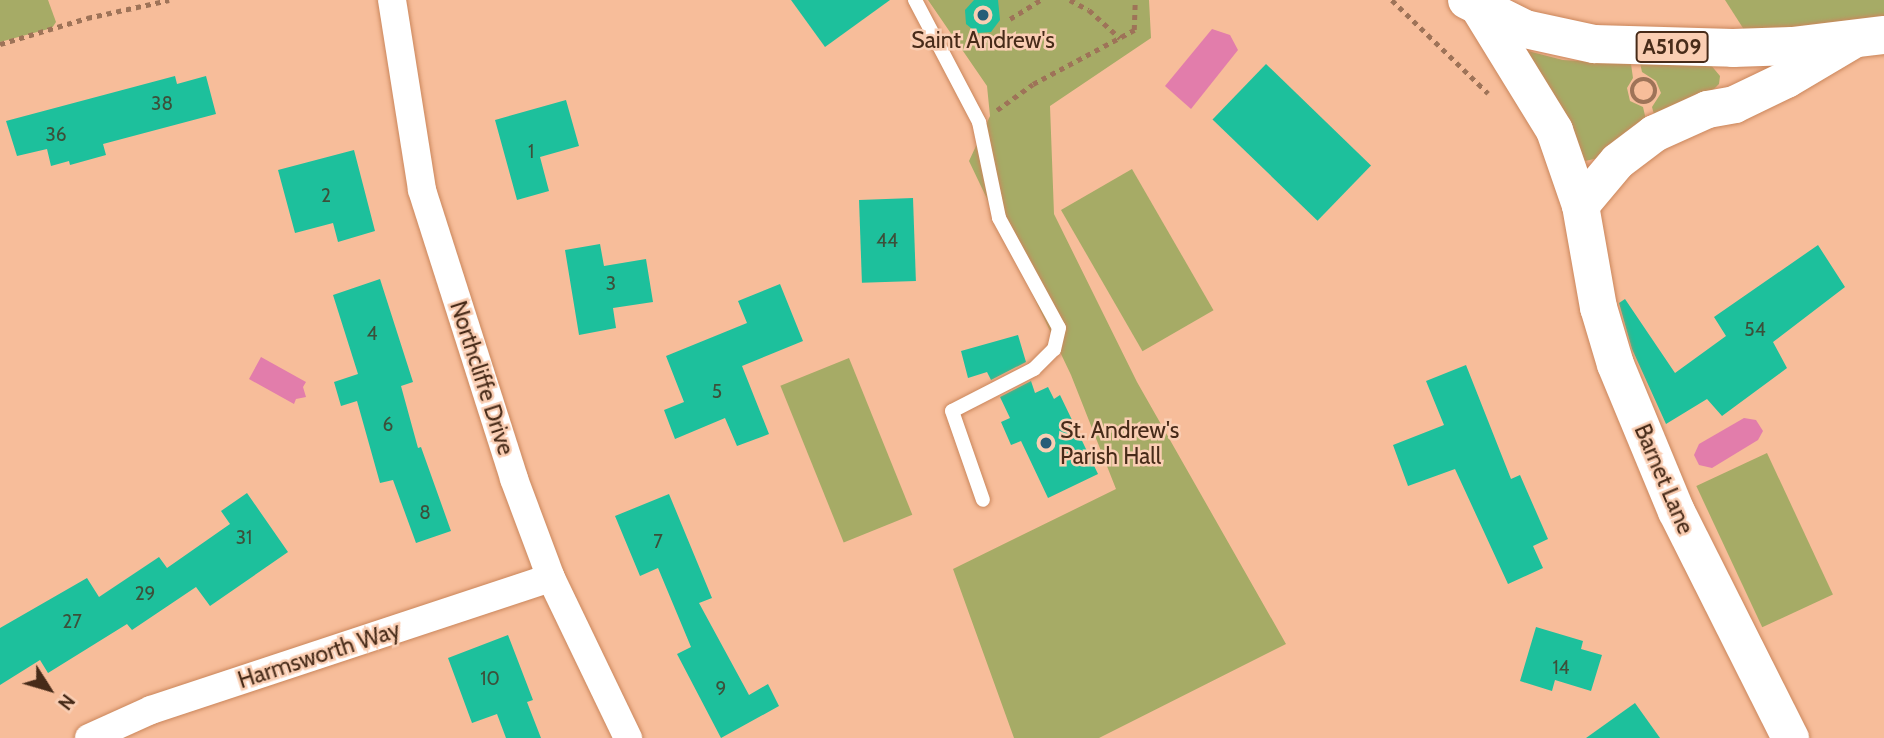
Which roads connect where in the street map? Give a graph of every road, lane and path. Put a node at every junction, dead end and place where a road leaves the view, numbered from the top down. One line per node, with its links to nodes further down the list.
1 (169, 0): 11 (path)
2 (392, 0): 18 (street, Northcliffe Drive)
3 (915, 0): 15 (lane)
4 (1040, 0): 8 (path)
5 (1070, 0): 10 (path)
6 (1135, 0): 10 (path)
7 (1473, 4): 12 (main road, A5109); 16 (street, Barnet Lane)
8 (1010, 19)
9 (1868, 37): 12 (main road, A5109); 14 (street)
10 (1120, 38): 15 (path)
11 (0, 44)
12 (1733, 48): 14 (street)
13 (1654, 84): 13 (path)
14 (1707, 109): 16 (street)
15 (979, 122): 17 (lane)
16 (1580, 205): 21 (street, Barnet Lane)
17 (983, 500)
18 (551, 578): 19 (street, Harmsworth Way); 20 (street, Northcliffe Drive)
19 (89, 738)
20 (628, 738)
21 (1790, 738)

